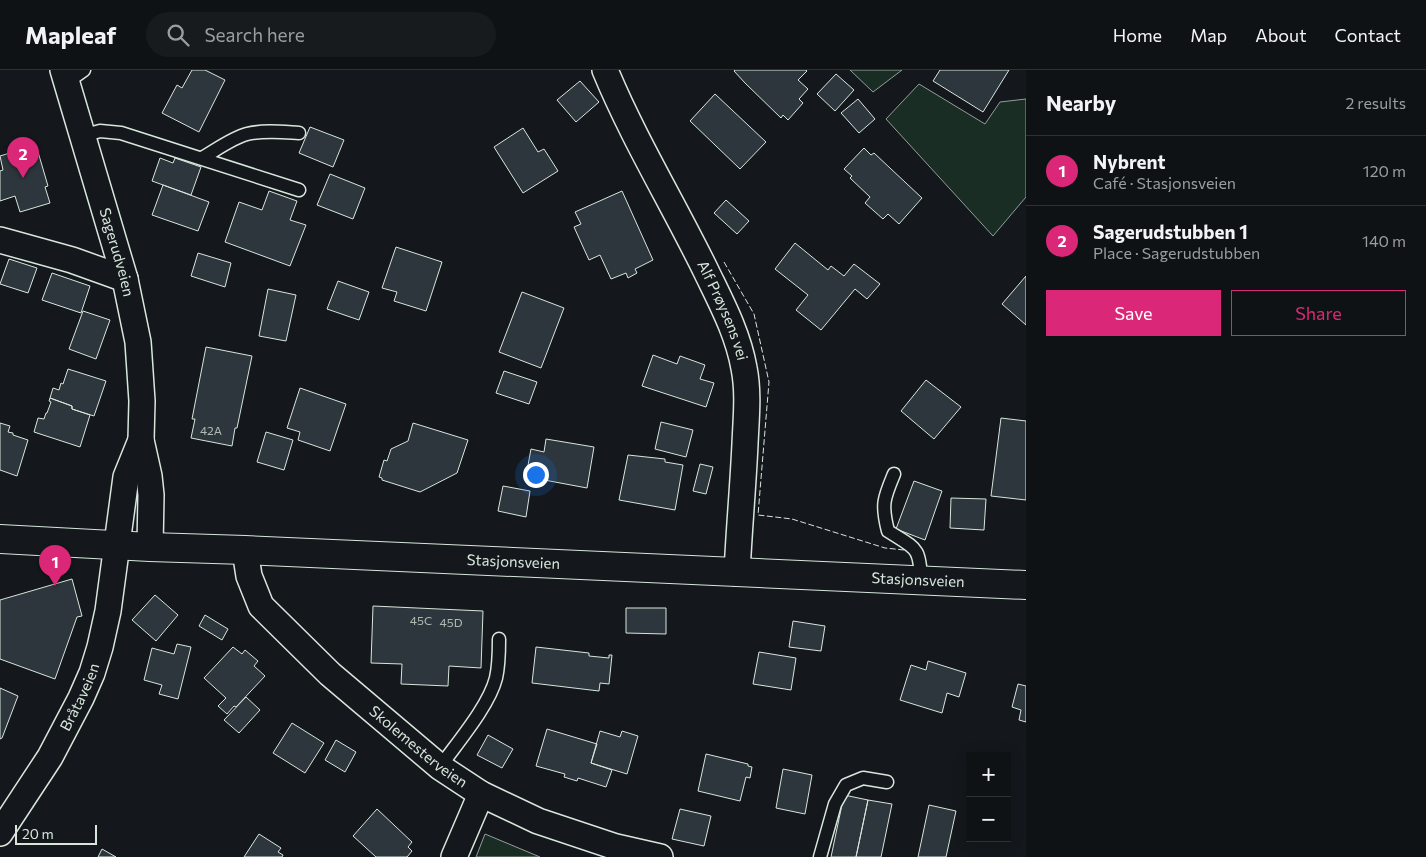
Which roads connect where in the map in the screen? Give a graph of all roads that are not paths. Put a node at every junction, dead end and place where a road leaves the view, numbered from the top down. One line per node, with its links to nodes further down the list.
1 (605, 70): 15 (street, Alf Prøysens vei)
2 (71, 74): 4 (street, Sagerudveien)
3 (299, 133): 5 (lane)
4 (82, 136): 5 (lane); 8 (street, Sagerudveien)
5 (202, 158): 6 (lane)
6 (299, 190)
7 (0, 240): 8 (street)
8 (125, 279): 9 (street, Sagerudveien)
9 (141, 440): 12 (street, Sagerudveien); 13 (street, Sagerudveien)
10 (894, 474): 16 (lane)
11 (0, 539): 12 (main road, Stasjonsveien)
12 (117, 546): 13 (main road, Stasjonsveien); 22 (street, Bråtaveien)
13 (150, 547): 14 (main road, Stasjonsveien)
14 (246, 550): 15 (main road, Stasjonsveien); 19 (street, Skolemesterveien)
15 (737, 572): 16 (main road, Stasjonsveien)
16 (921, 581): 17 (main road, Stasjonsveien)
17 (1026, 586)
18 (500, 639): 19 (lane)
19 (440, 767): 21 (street, Skolemesterveien)
20 (887, 782): 26 (lane)
21 (481, 794): 23 (street, Skolemesterveien); 24 (street)
22 (0, 833)
23 (615, 852): 25 (street, Skolemesterveien)
24 (454, 857)
25 (660, 857)
26 (820, 857)

